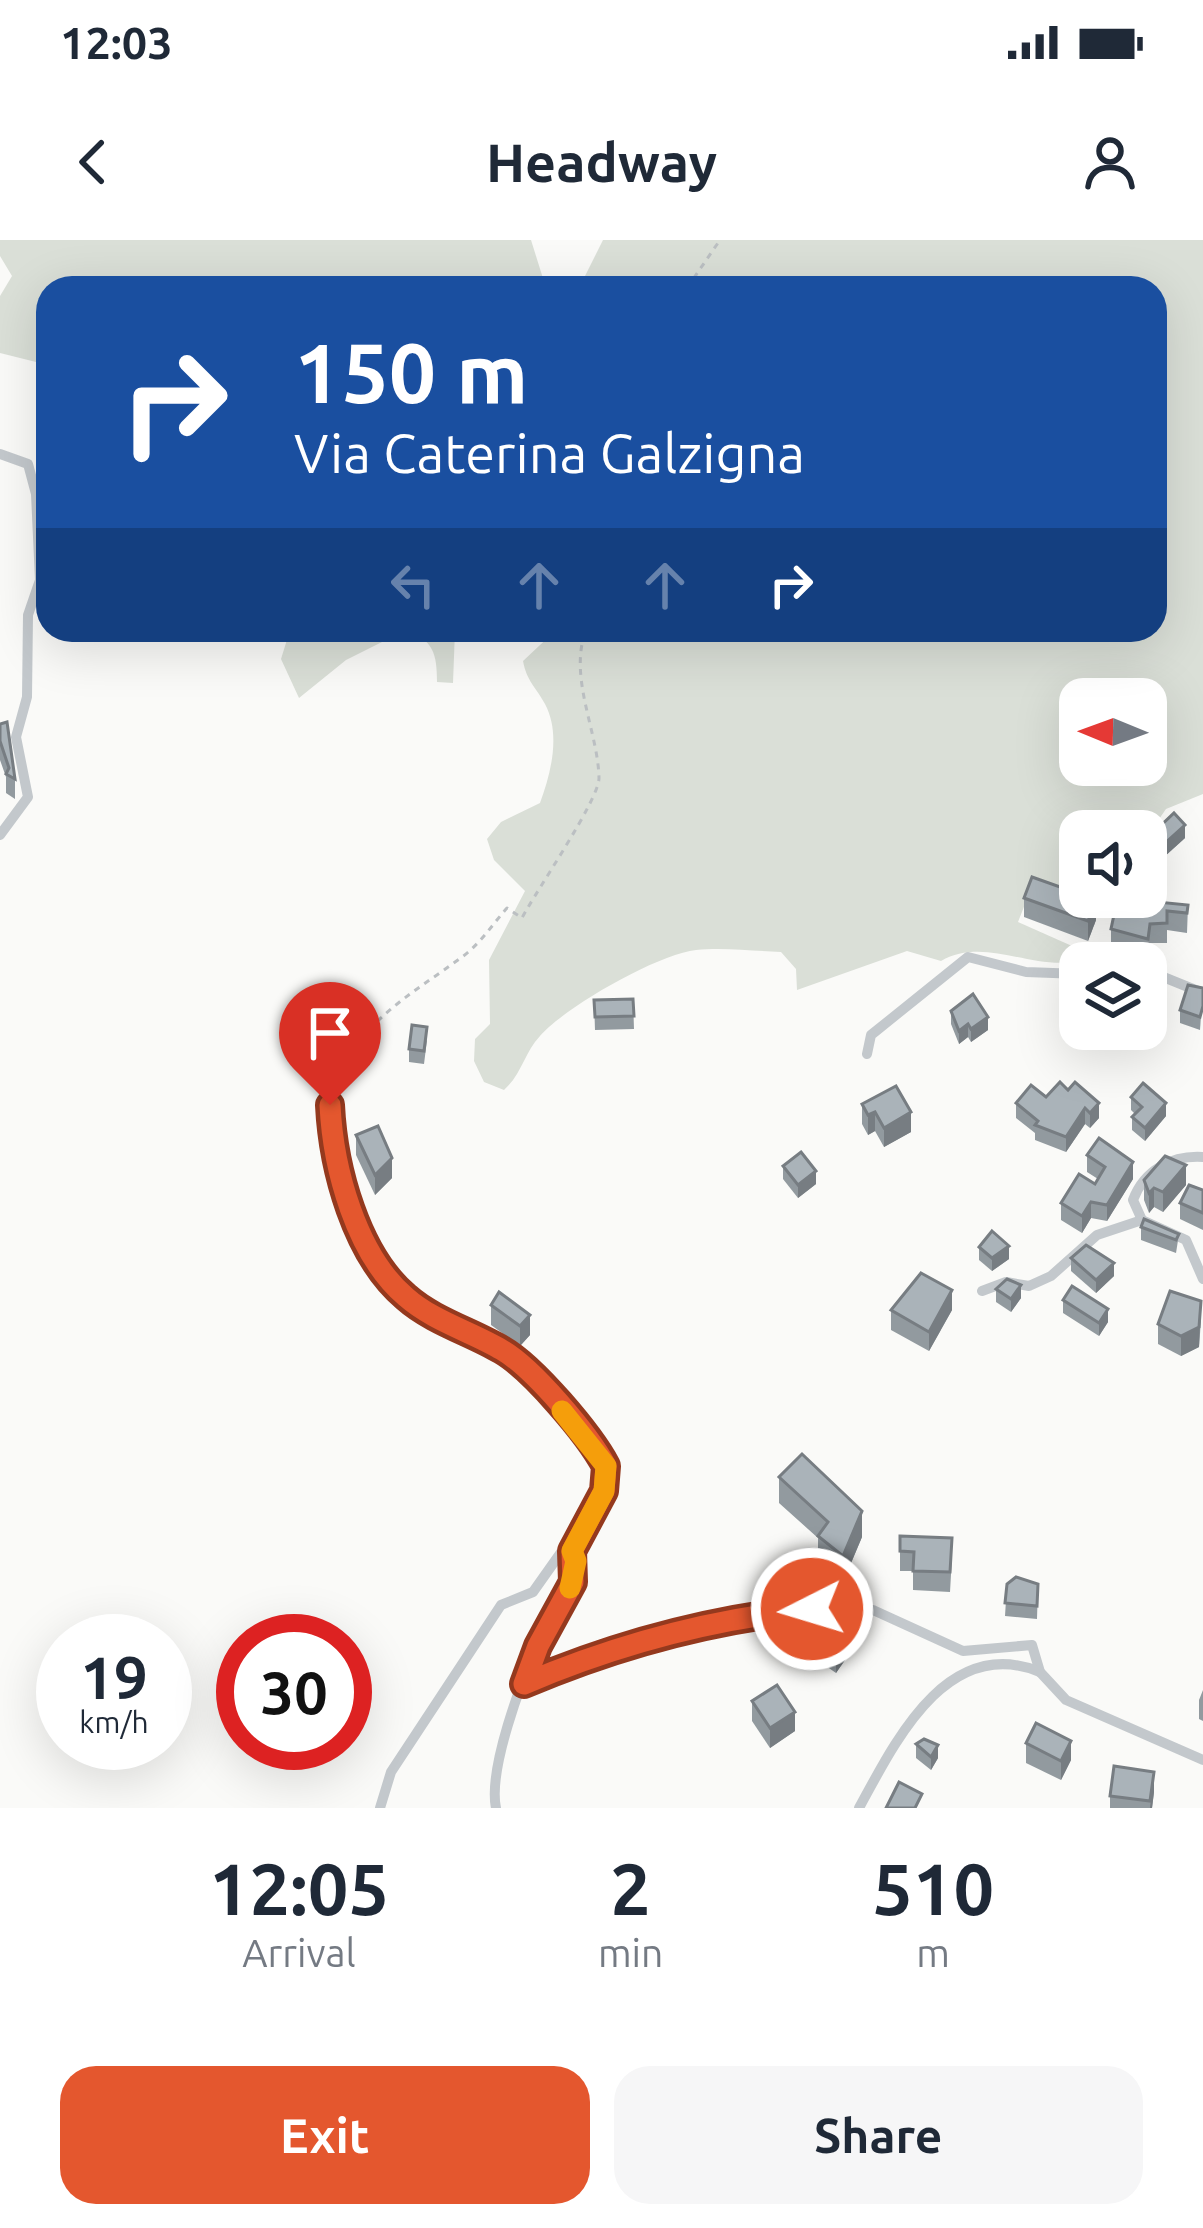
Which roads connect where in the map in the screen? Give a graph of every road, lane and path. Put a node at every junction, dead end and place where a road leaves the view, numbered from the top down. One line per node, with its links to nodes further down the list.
1 (720, 240): 2 (path)
2 (695, 276)
3 (0, 454): 4 (street)
4 (36, 519)
5 (36, 592): 7 (street)
6 (585, 642): 12 (path)
7 (0, 835)
8 (1059, 973): 11 (street)
9 (1167, 978): 10 (street)
10 (1203, 993)
11 (867, 1054)
12 (330, 1105): 17 (street)
13 (1203, 1157): 14 (street)
14 (1142, 1220): 15 (street); 16 (street)
15 (1203, 1279)
16 (982, 1291)
17 (572, 1551): 19 (street); 21 (street)
18 (1040, 1672): 19 (street); 20 (street); 23 (street)
19 (524, 1684): 22 (street)
20 (1203, 1760)
21 (380, 1808)
22 (496, 1808)
23 (859, 1808)

